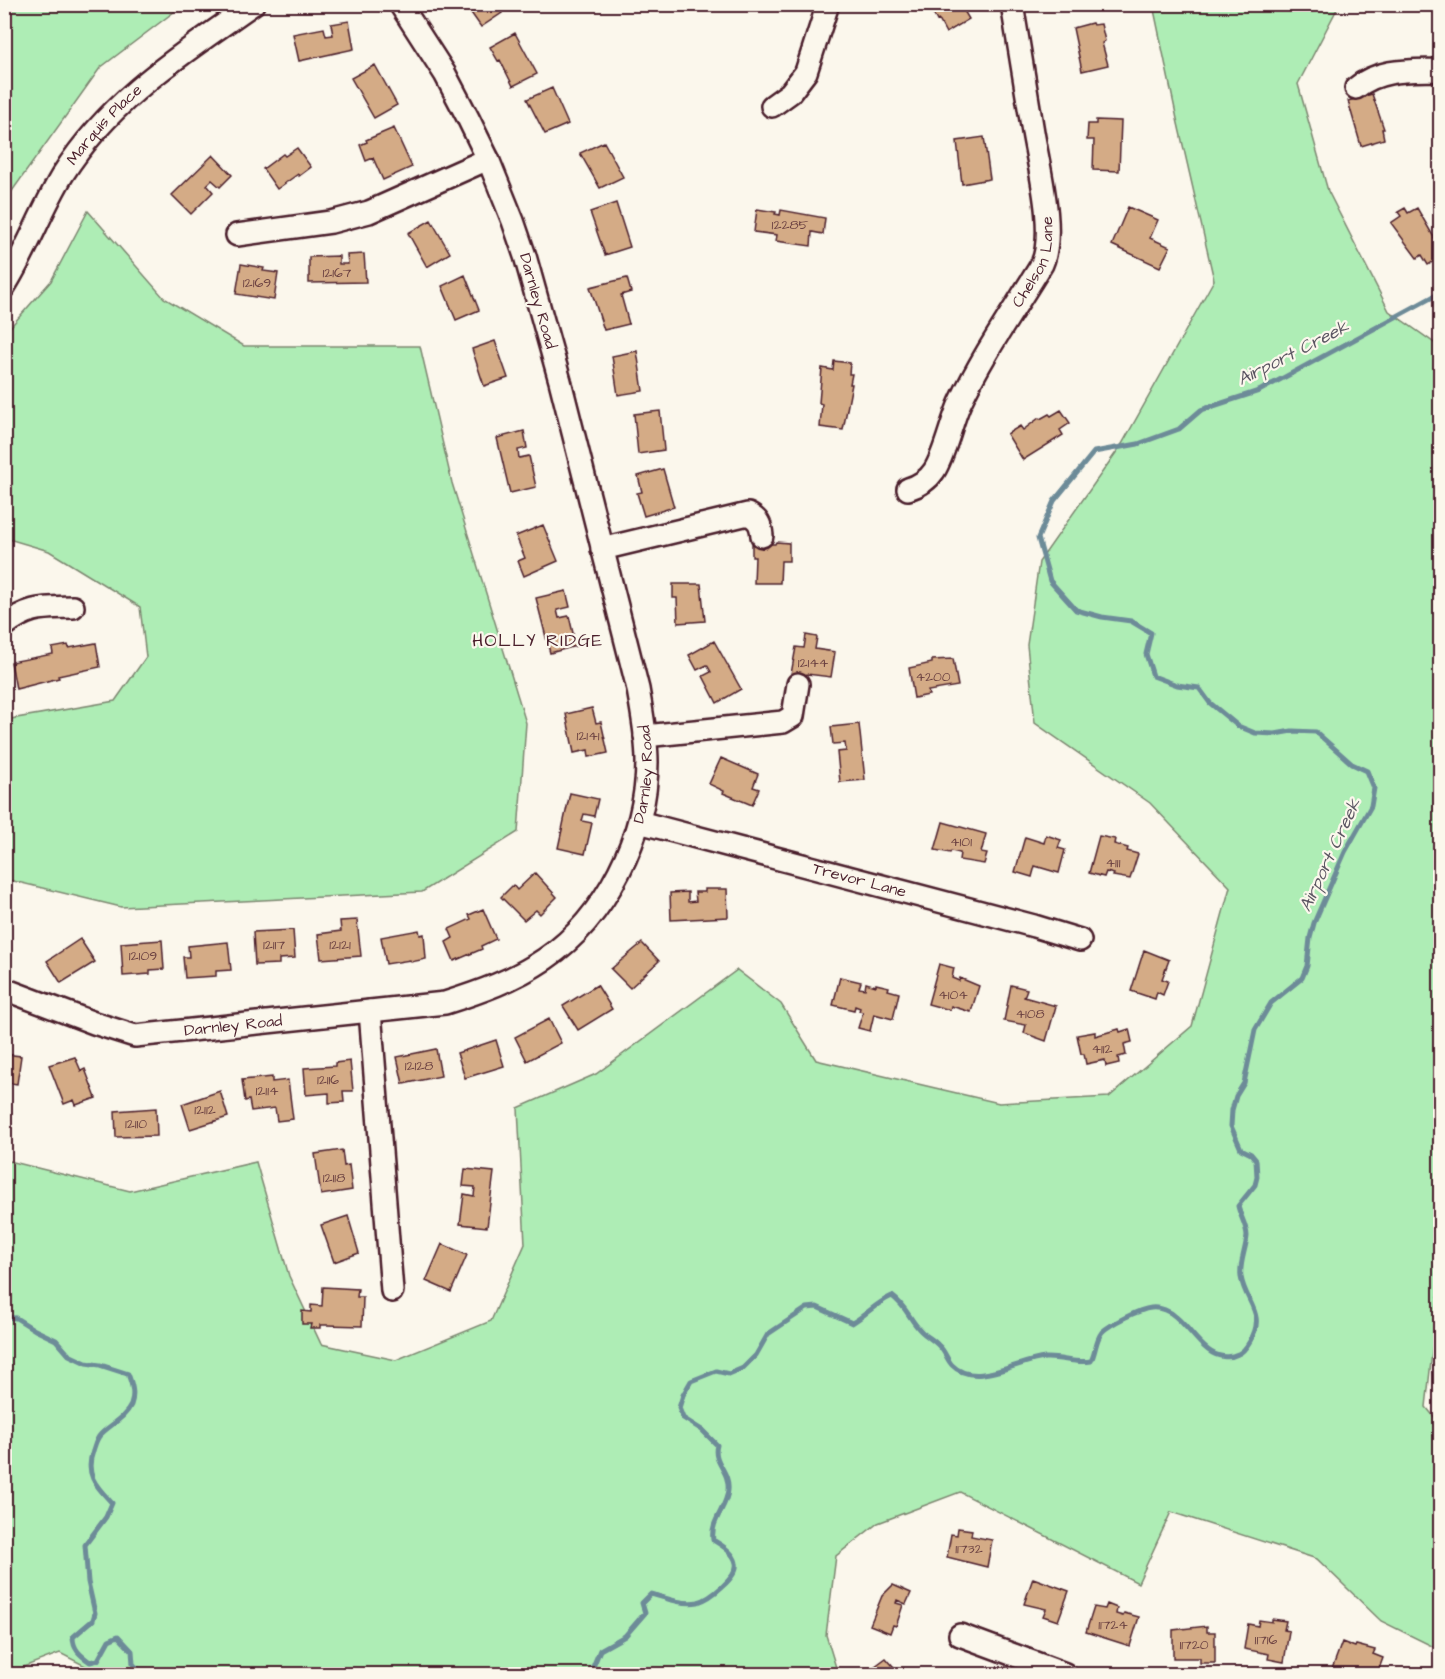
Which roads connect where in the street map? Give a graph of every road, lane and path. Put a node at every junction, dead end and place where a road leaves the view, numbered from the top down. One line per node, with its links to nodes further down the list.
1 (253, 4): 10 (street, Marquis Place)
2 (400, 4): 8 (street, Darnley Road)
3 (828, 4): 7 (street)
4 (1012, 4): 11 (street, Chelson Lane)
5 (1440, 70): 6 (street)
6 (1356, 88)
7 (772, 106)
8 (488, 159): 9 (street); 13 (street, Darnley Road)
9 (237, 235)
10 (4, 287)
11 (908, 489)
12 (762, 536): 13 (street)
13 (602, 549): 17 (street, Darnley Road)
14 (73, 607): 15 (street)
15 (4, 626)
16 (798, 684): 17 (street)
17 (645, 736): 18 (street, Darnley Road)
18 (639, 822): 19 (street, Trevor Lane); 21 (street, Darnley Road)
19 (1080, 940)
20 (4, 989): 21 (street, Darnley Road)
21 (370, 1011): 22 (street)
22 (392, 1291)
23 (960, 1635): 24 (street)
24 (1065, 1674)

